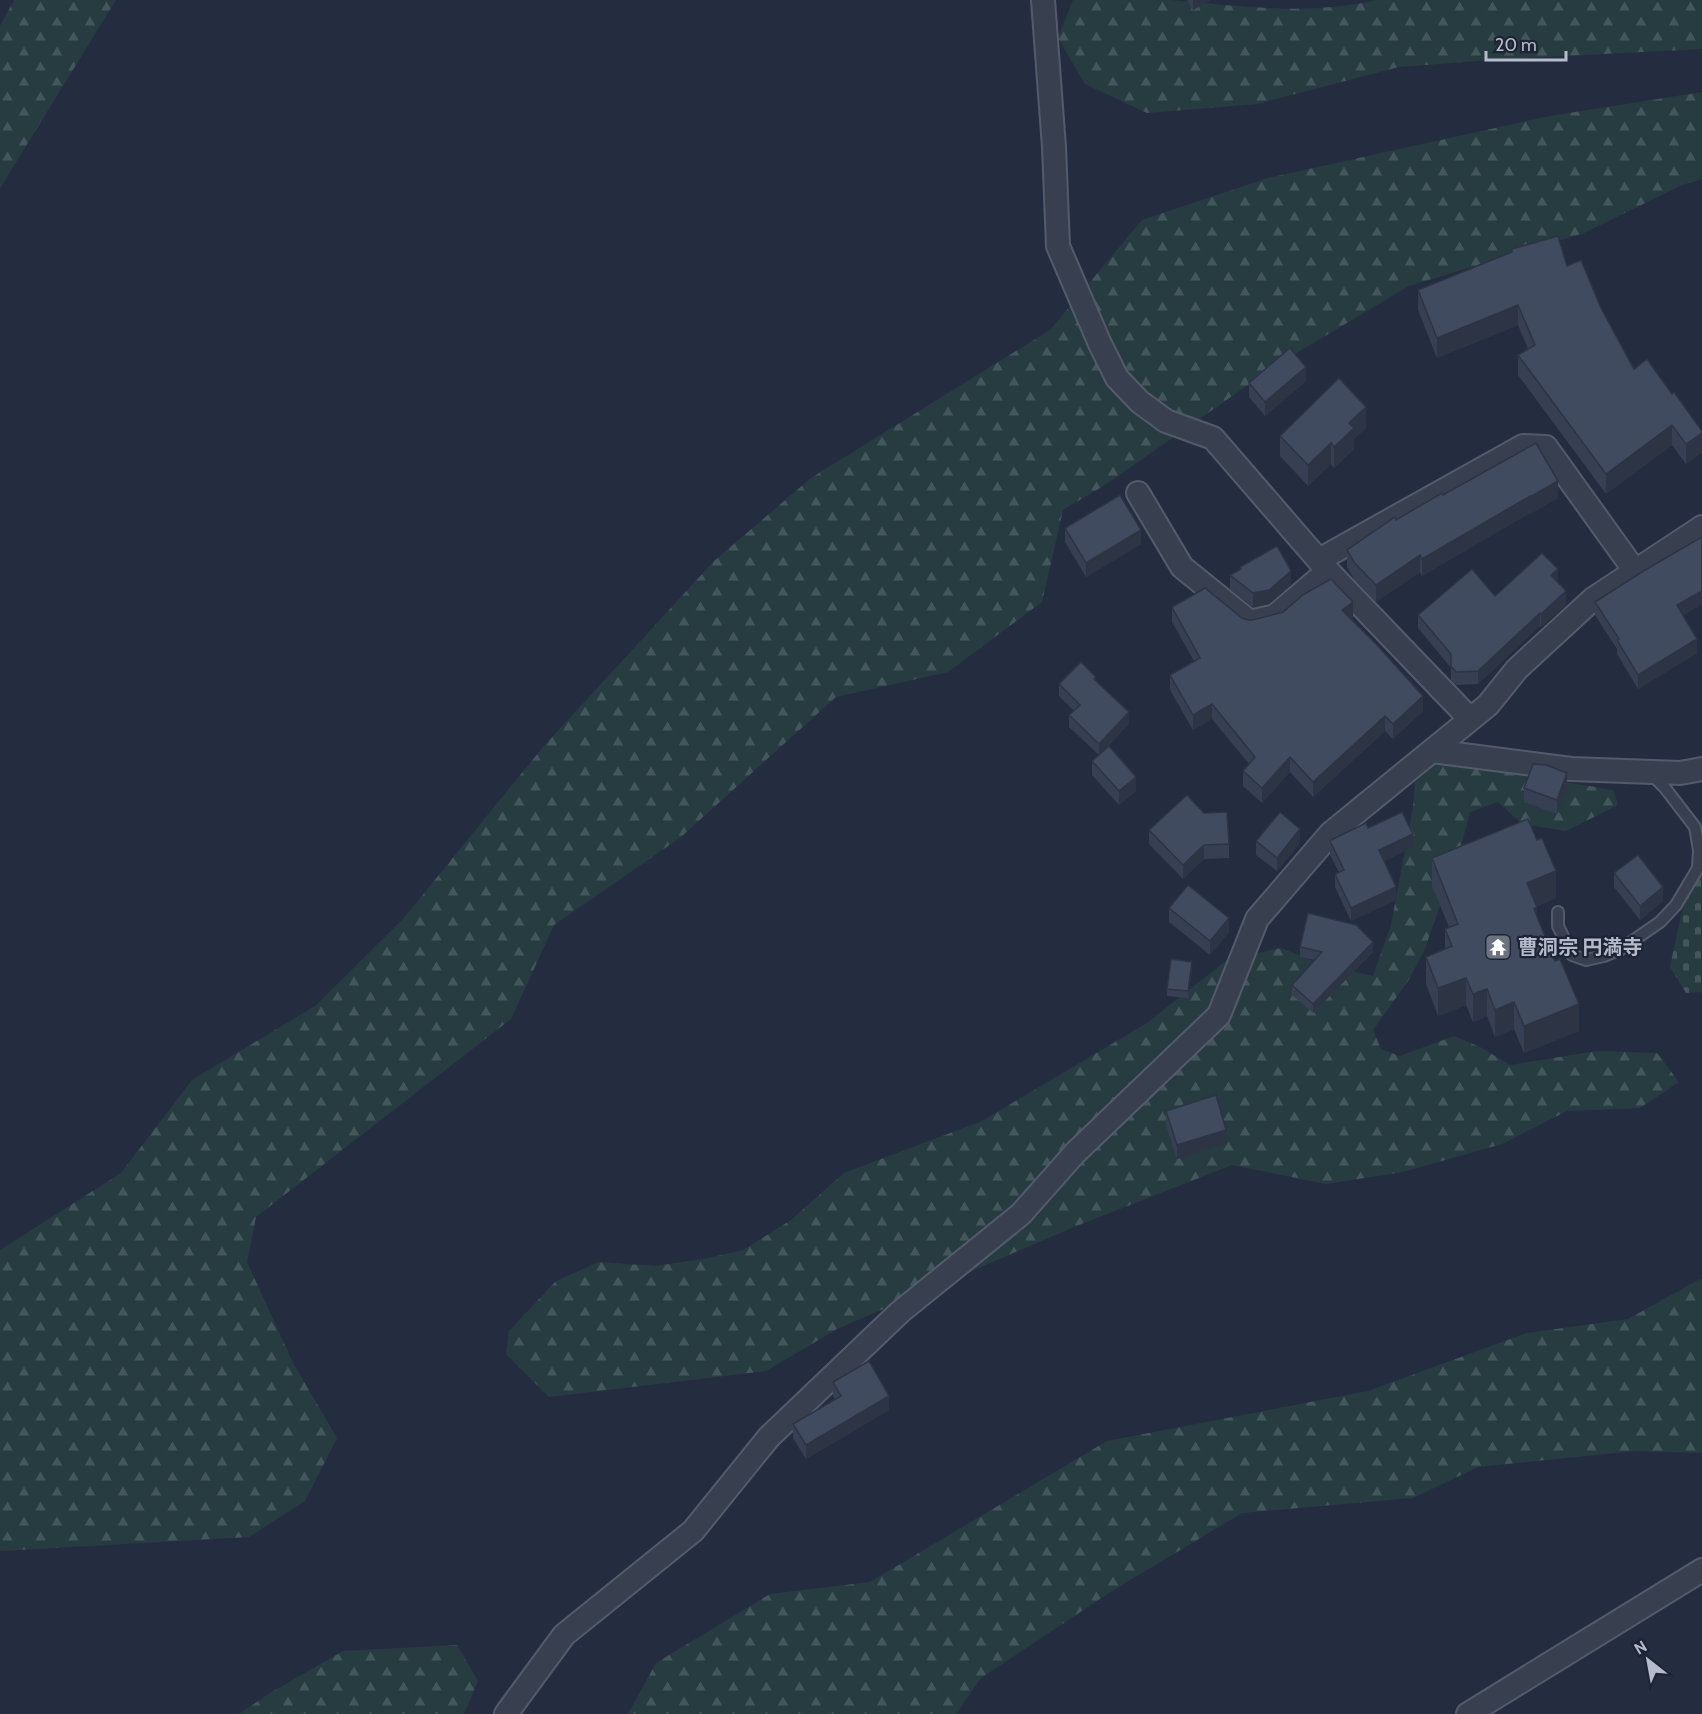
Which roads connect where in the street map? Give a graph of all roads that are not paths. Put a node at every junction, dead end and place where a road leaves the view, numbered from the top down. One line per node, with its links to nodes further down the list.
1 (1043, 0): 4 (street)
2 (1138, 493): 4 (street)
3 (1702, 526): 5 (street)
4 (1323, 565): 5 (street); 6 (street)
5 (1635, 571): 6 (street)
6 (1470, 720): 7 (street)
7 (1432, 751): 9 (street); 12 (street)
8 (1702, 769): 9 (street)
9 (1649, 772): 10 (lane)
10 (1558, 912)
11 (1702, 1570): 13 (street)
12 (506, 1714)
13 (1468, 1714)

